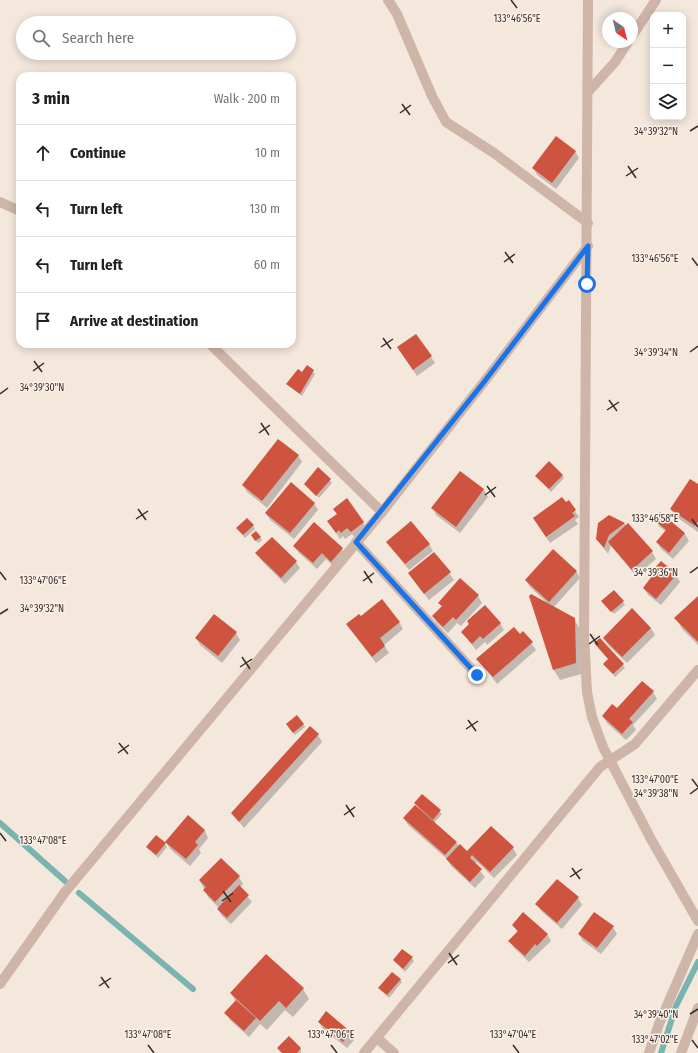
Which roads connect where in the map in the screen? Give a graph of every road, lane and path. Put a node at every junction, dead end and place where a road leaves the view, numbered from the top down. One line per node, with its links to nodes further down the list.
1 (388, 0): 9 (street)
2 (588, 0): 6 (street)
3 (656, 0): 4 (street)
4 (638, 27)
5 (624, 48): 6 (street)
6 (588, 92): 9 (street)
7 (0, 202): 8 (street)
8 (16, 209)
9 (588, 223): 10 (street)
10 (588, 246): 12 (street); 16 (street)
11 (214, 348): 12 (street)
12 (382, 512): 13 (street)
13 (356, 542): 15 (street); 19 (street)
14 (698, 670): 16 (street)
15 (477, 675)
16 (609, 761): 17 (street); 21 (street)
17 (698, 921)
18 (698, 934): 24 (street)
19 (0, 984)
20 (698, 1008): 25 (street)
21 (377, 1038): 22 (street); 23 (street)
22 (364, 1053)
23 (394, 1053)
24 (649, 1053)
25 (681, 1053)

